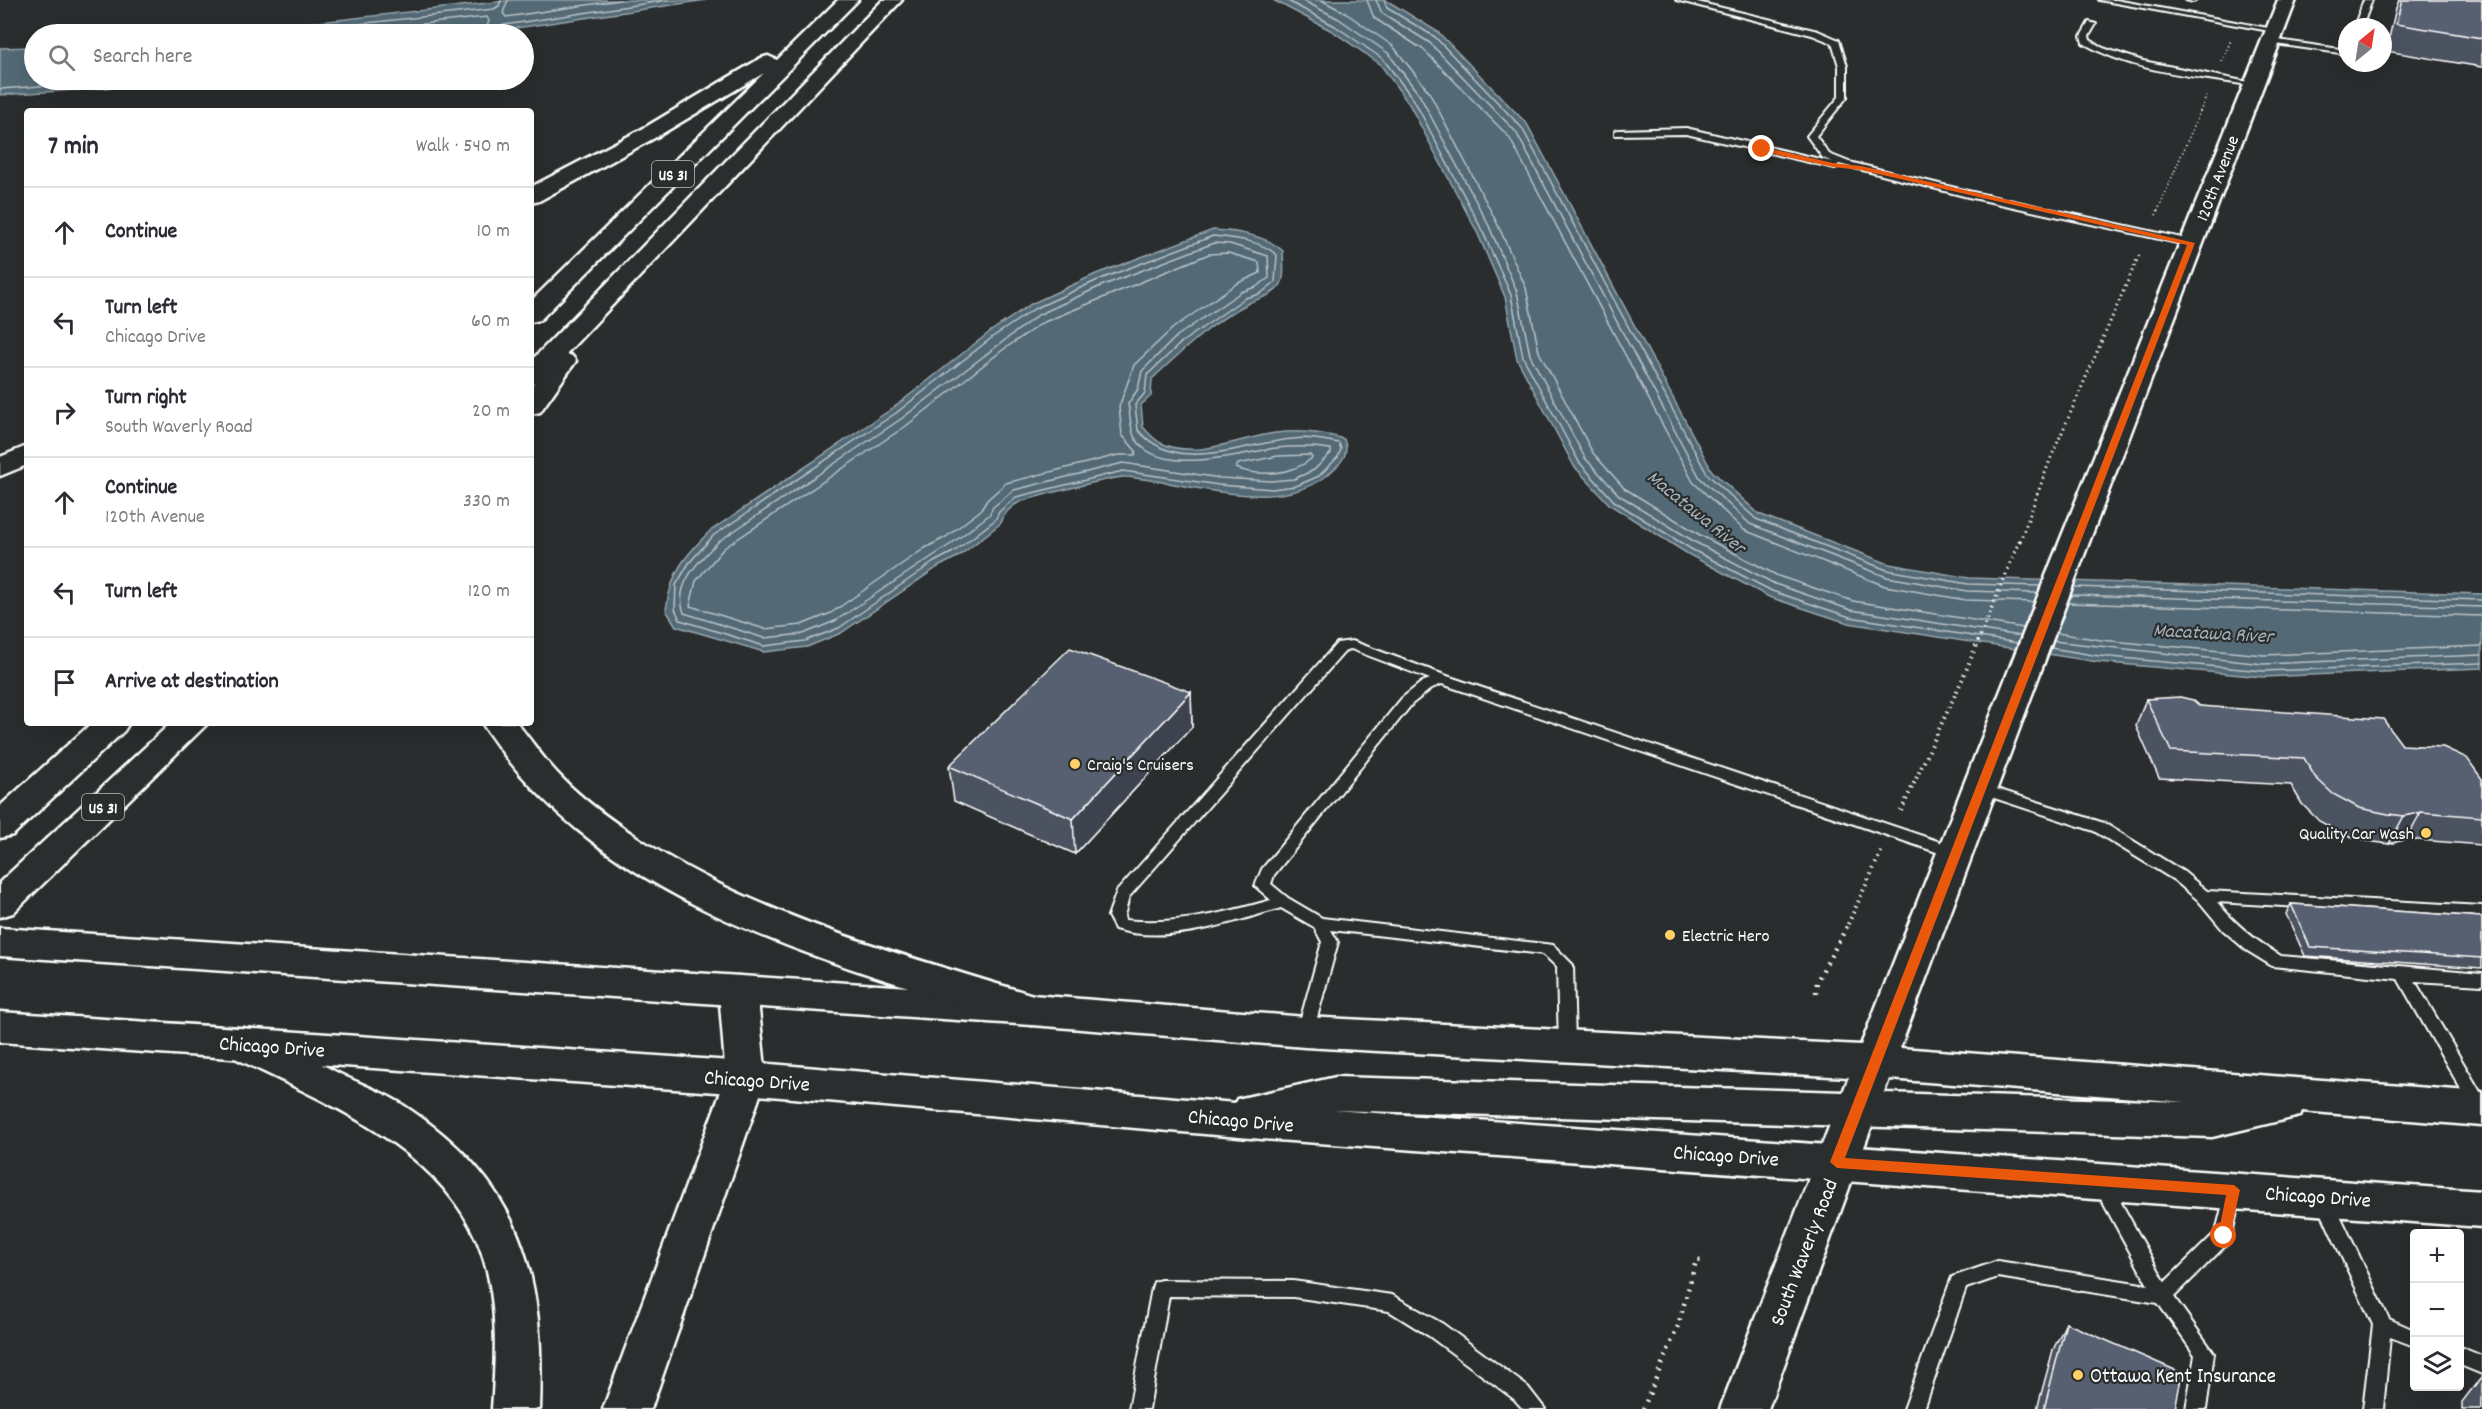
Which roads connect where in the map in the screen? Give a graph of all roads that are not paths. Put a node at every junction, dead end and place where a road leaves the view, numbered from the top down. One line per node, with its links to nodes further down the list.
1 (849, 0): 9 (main road, US 31)
2 (893, 0): 17 (main road, US 31)
3 (1680, 0): 14 (lane)
4 (2103, 0): 10 (lane)
5 (2287, 0): 10 (main road, 120th Avenue)
6 (2368, 0): 7 (lane)
7 (2361, 18)
8 (2092, 24): 12 (lane)
9 (815, 33): 15 (main road); 18 (main road, US 31)
10 (2273, 36): 11 (lane); 12 (main road, 120th Avenue)
11 (2338, 51)
12 (2254, 84): 16 (main road, 120th Avenue)
13 (1618, 133): 14 (lane)
14 (1861, 168): 16 (lane)
15 (534, 194)
16 (2191, 243): 29 (main road, 120th Avenue)
17 (622, 282): 19 (main road, US 31); 20 (main road)
18 (534, 312)
19 (534, 373)
20 (534, 402)
21 (24, 456): 22 (main road)
22 (0, 468)
23 (24, 473): 24 (main road)
24 (0, 485)
25 (1442, 679): 31 (lane); 33 (lane); 33 (lane)
26 (109, 726): 30 (main road)
27 (188, 726): 34 (main road, US 31)
28 (501, 726): 41 (main road)
29 (1981, 789): 31 (main road, 120th Avenue); 32 (lane)
30 (0, 826)
31 (1956, 853): 46 (main road, 120th Avenue)
32 (2203, 896): 35 (lane); 38 (lane)
33 (1283, 902): 36 (lane)
34 (0, 904)
35 (2482, 912)
36 (1319, 923): 43 (lane); 45 (lane)
37 (0, 942): 40 (main road)
38 (2403, 974): 39 (lane); 49 (lane)
39 (2482, 979)
40 (738, 991): 41 (main road); 47 (main road)
41 (1032, 1010): 43 (main road)
42 (0, 1027): 44 (main road, Chicago Drive)
43 (1305, 1032): 45 (main road)
44 (243, 1044): 47 (main road, Chicago Drive); 62 (main road)
45 (1567, 1047): 46 (main road)
46 (1875, 1062): 48 (main road); 50 (main road, South Waverly Road)
47 (746, 1078): 51 (main road, Chicago Drive); 63 (main road)
48 (2320, 1096): 49 (main road); 50 (main road)
49 (2482, 1108)
50 (1857, 1109): 51 (main road); 52 (main road, South Waverly Road)
51 (1215, 1118): 52 (main road, Chicago Drive)
52 (1837, 1162): 53 (main road, Chicago Drive); 66 (main road, South Waverly Road)
53 (2101, 1181): 54 (main road, Chicago Drive); 57 (lane)
54 (2234, 1190): 55 (main road, Chicago Drive); 57 (lane)
55 (2323, 1196): 56 (main road, Chicago Drive); 58 (lane)
56 (2482, 1209)
57 (2163, 1296): 67 (lane); 68 (lane)
58 (2382, 1325): 59 (lane); 69 (lane)
59 (2412, 1337)
60 (2464, 1358): 61 (lane)
61 (2482, 1365)
62 (516, 1409)
63 (627, 1409)
64 (1139, 1409): 65 (lane)
65 (1535, 1409)
66 (1744, 1409)
67 (1914, 1409)
68 (2196, 1409)
69 (2373, 1409)

